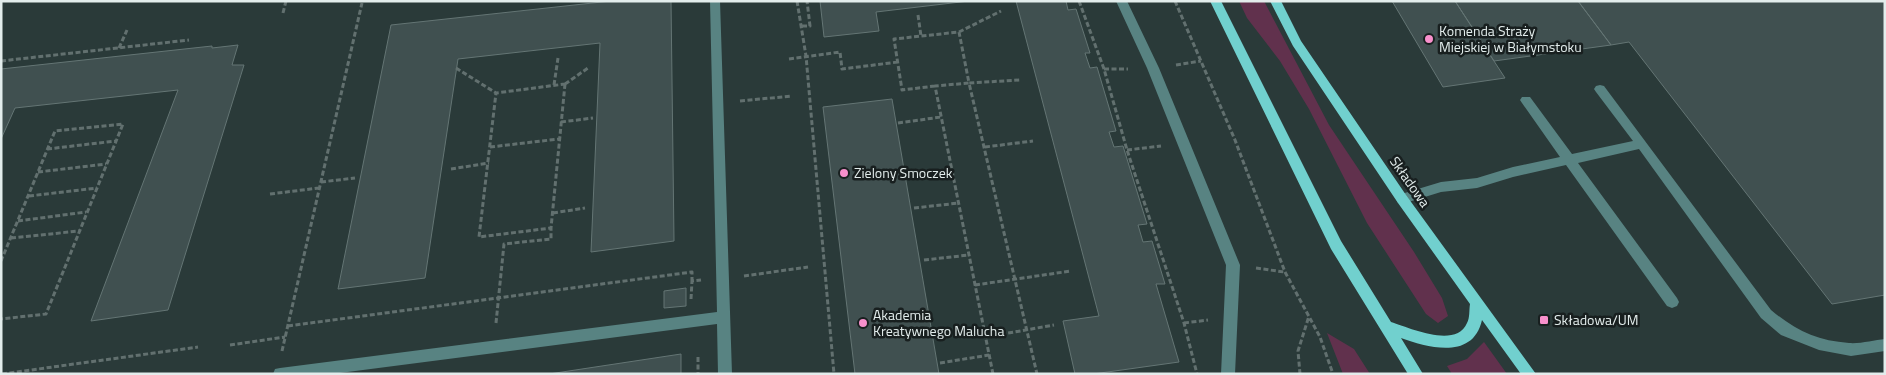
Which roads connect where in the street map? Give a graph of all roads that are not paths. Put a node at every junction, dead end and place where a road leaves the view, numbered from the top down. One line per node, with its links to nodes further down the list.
1 (714, 1): 12 (lane)
2 (1121, 1): 17 (lane)
3 (1215, 1): 13 (main road)
4 (1275, 1): 9 (main road, Składowa)
5 (1600, 89): 7 (lane)
6 (1526, 100): 8 (lane)
7 (1642, 144): 8 (lane); 14 (lane)
8 (1570, 160): 9 (lane); 10 (lane)
9 (1402, 199): 11 (main road, Składowa)
10 (1672, 302)
11 (1477, 303): 13 (main road); 19 (main road, Składowa)
12 (724, 317): 15 (lane); 16 (lane)
13 (1385, 326): 18 (main road)
14 (1885, 345)
15 (280, 374)
16 (725, 374)
17 (1228, 374)
18 (1416, 374)
19 (1530, 374)

